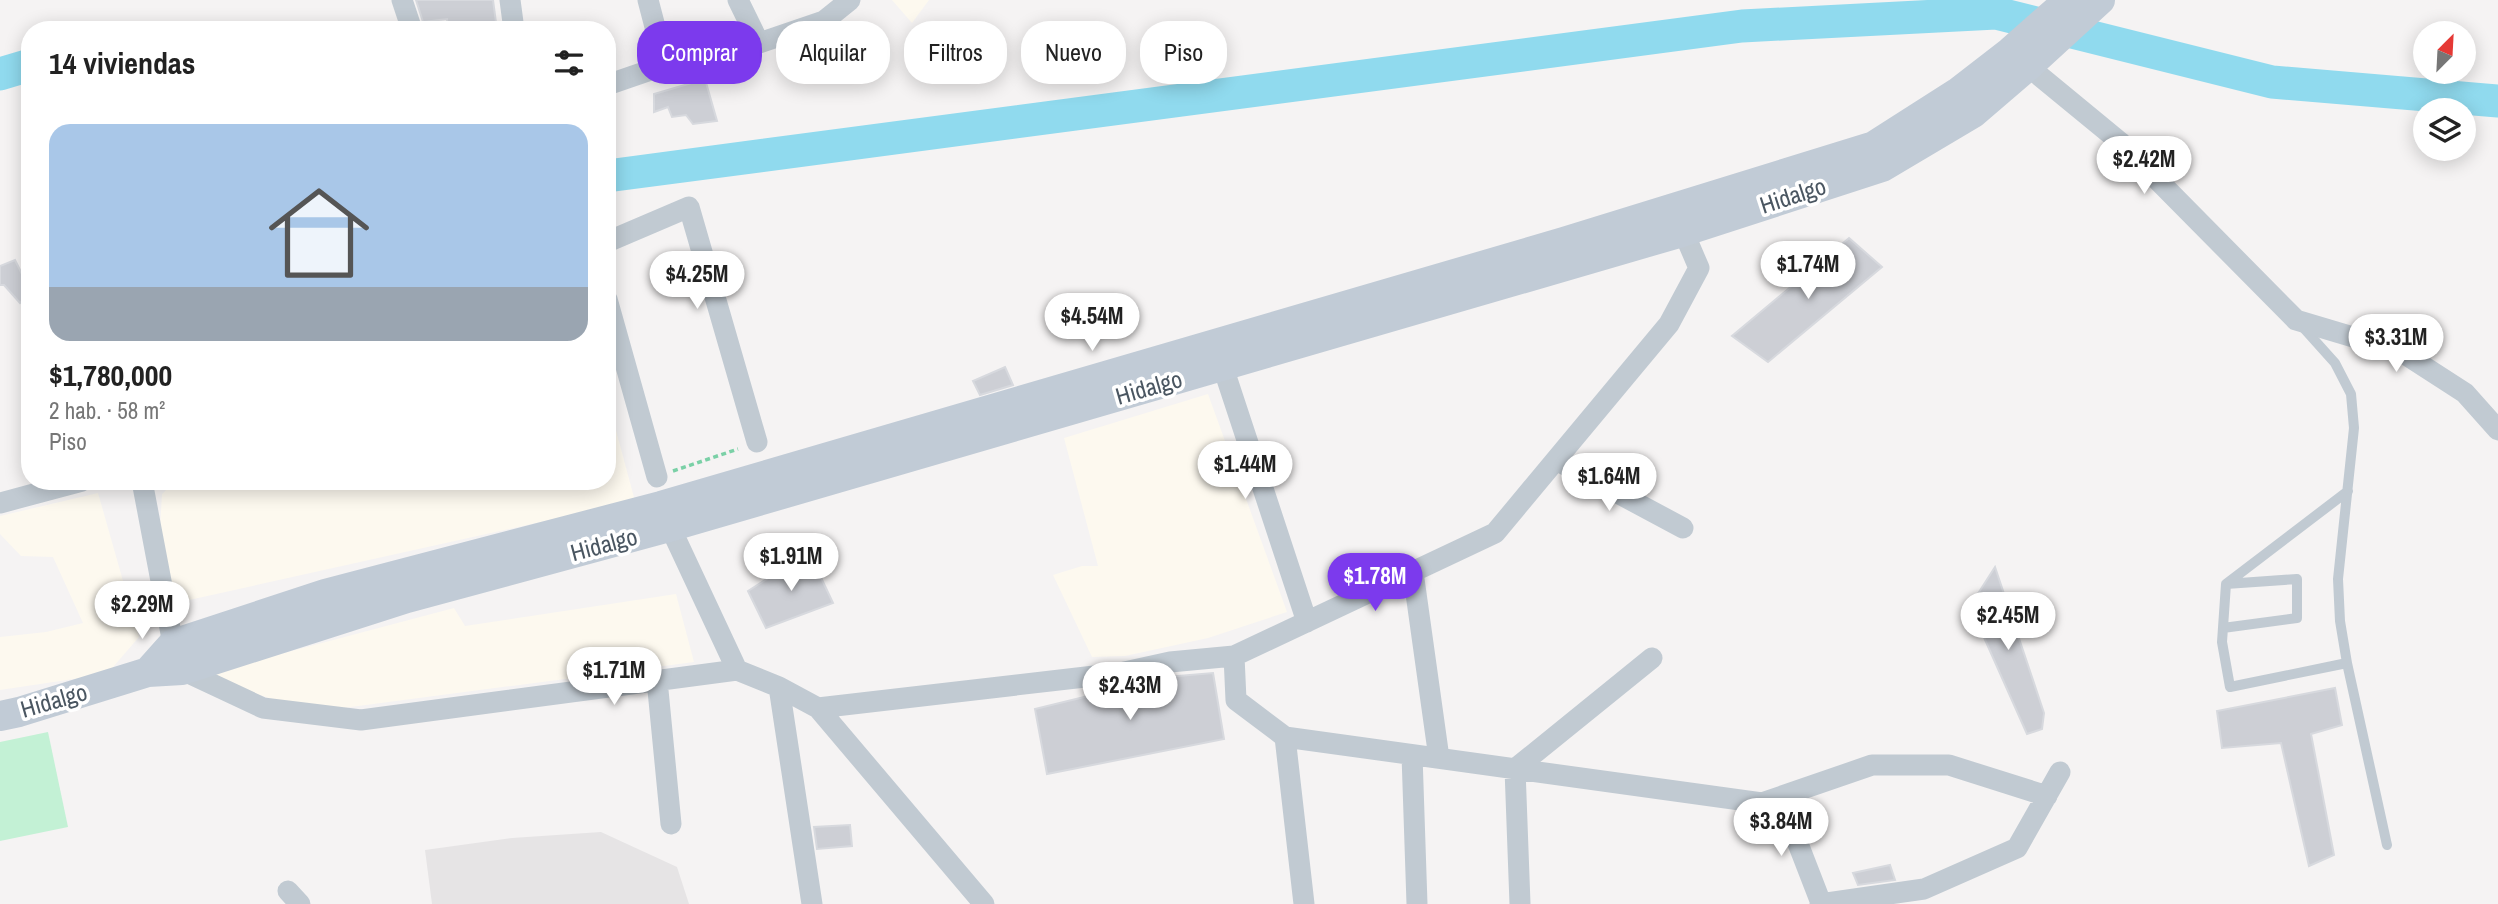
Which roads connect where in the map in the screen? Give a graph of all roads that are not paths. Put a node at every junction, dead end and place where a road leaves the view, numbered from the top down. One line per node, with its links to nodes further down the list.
1 (402, 0): 7 (street)
2 (510, 0): 8 (street)
3 (648, 0): 9 (street)
4 (738, 0): 10 (street)
5 (850, 0): 11 (street)
6 (2080, 5): 12 (main road, Hidalgo)
7 (409, 21)
8 (512, 21)
9 (653, 21)
10 (748, 21)
11 (762, 42)
12 (2025, 54): 15 (main road, Hidalgo); 17 (street)
13 (637, 75): 14 (street)
14 (616, 82)
15 (1679, 220): 18 (main road, Hidalgo); 22 (street)
16 (616, 238): 21 (street)
17 (2296, 320): 20 (street); 26 (lane)
18 (1219, 355): 28 (main road, Hidalgo); 32 (street)
19 (616, 356): 23 (street)
20 (2498, 430)
21 (757, 442)
22 (1556, 460): 29 (street); 30 (street)
23 (657, 477)
24 (48, 490): 27 (street)
25 (144, 490): 35 (street)
26 (2348, 491): 31 (lane); 37 (lane)
27 (0, 503)
28 (665, 516): 35 (main road, Hidalgo); 38 (street)
29 (1683, 528)
30 (1413, 572): 32 (street); 45 (street)
31 (2226, 584): 33 (lane); 33 (lane)
32 (1307, 622): 34 (street)
33 (2223, 628): 37 (lane)
34 (1234, 656): 41 (street); 43 (street)
35 (177, 657): 39 (street); 42 (main road, Hidalgo)
36 (1652, 657): 46 (street)
37 (2347, 663): 51 (lane)
38 (737, 670): 39 (street); 40 (street)
39 (657, 680): 50 (street)
40 (779, 687): 41 (street); 52 (street)
41 (818, 708): 53 (street)
42 (0, 716)
43 (1285, 737): 44 (street); 54 (street)
44 (1412, 755): 45 (street); 55 (street)
45 (1439, 758): 46 (street)
46 (1515, 769): 49 (street); 56 (street)
47 (2060, 772): 48 (street)
48 (2047, 796): 49 (street); 57 (street)
49 (1780, 797): 57 (street)
50 (671, 824)
51 (2387, 845)
52 (812, 904)
53 (984, 904)
54 (1304, 904)
55 (1417, 904)
56 (1520, 904)
57 (1821, 904)

